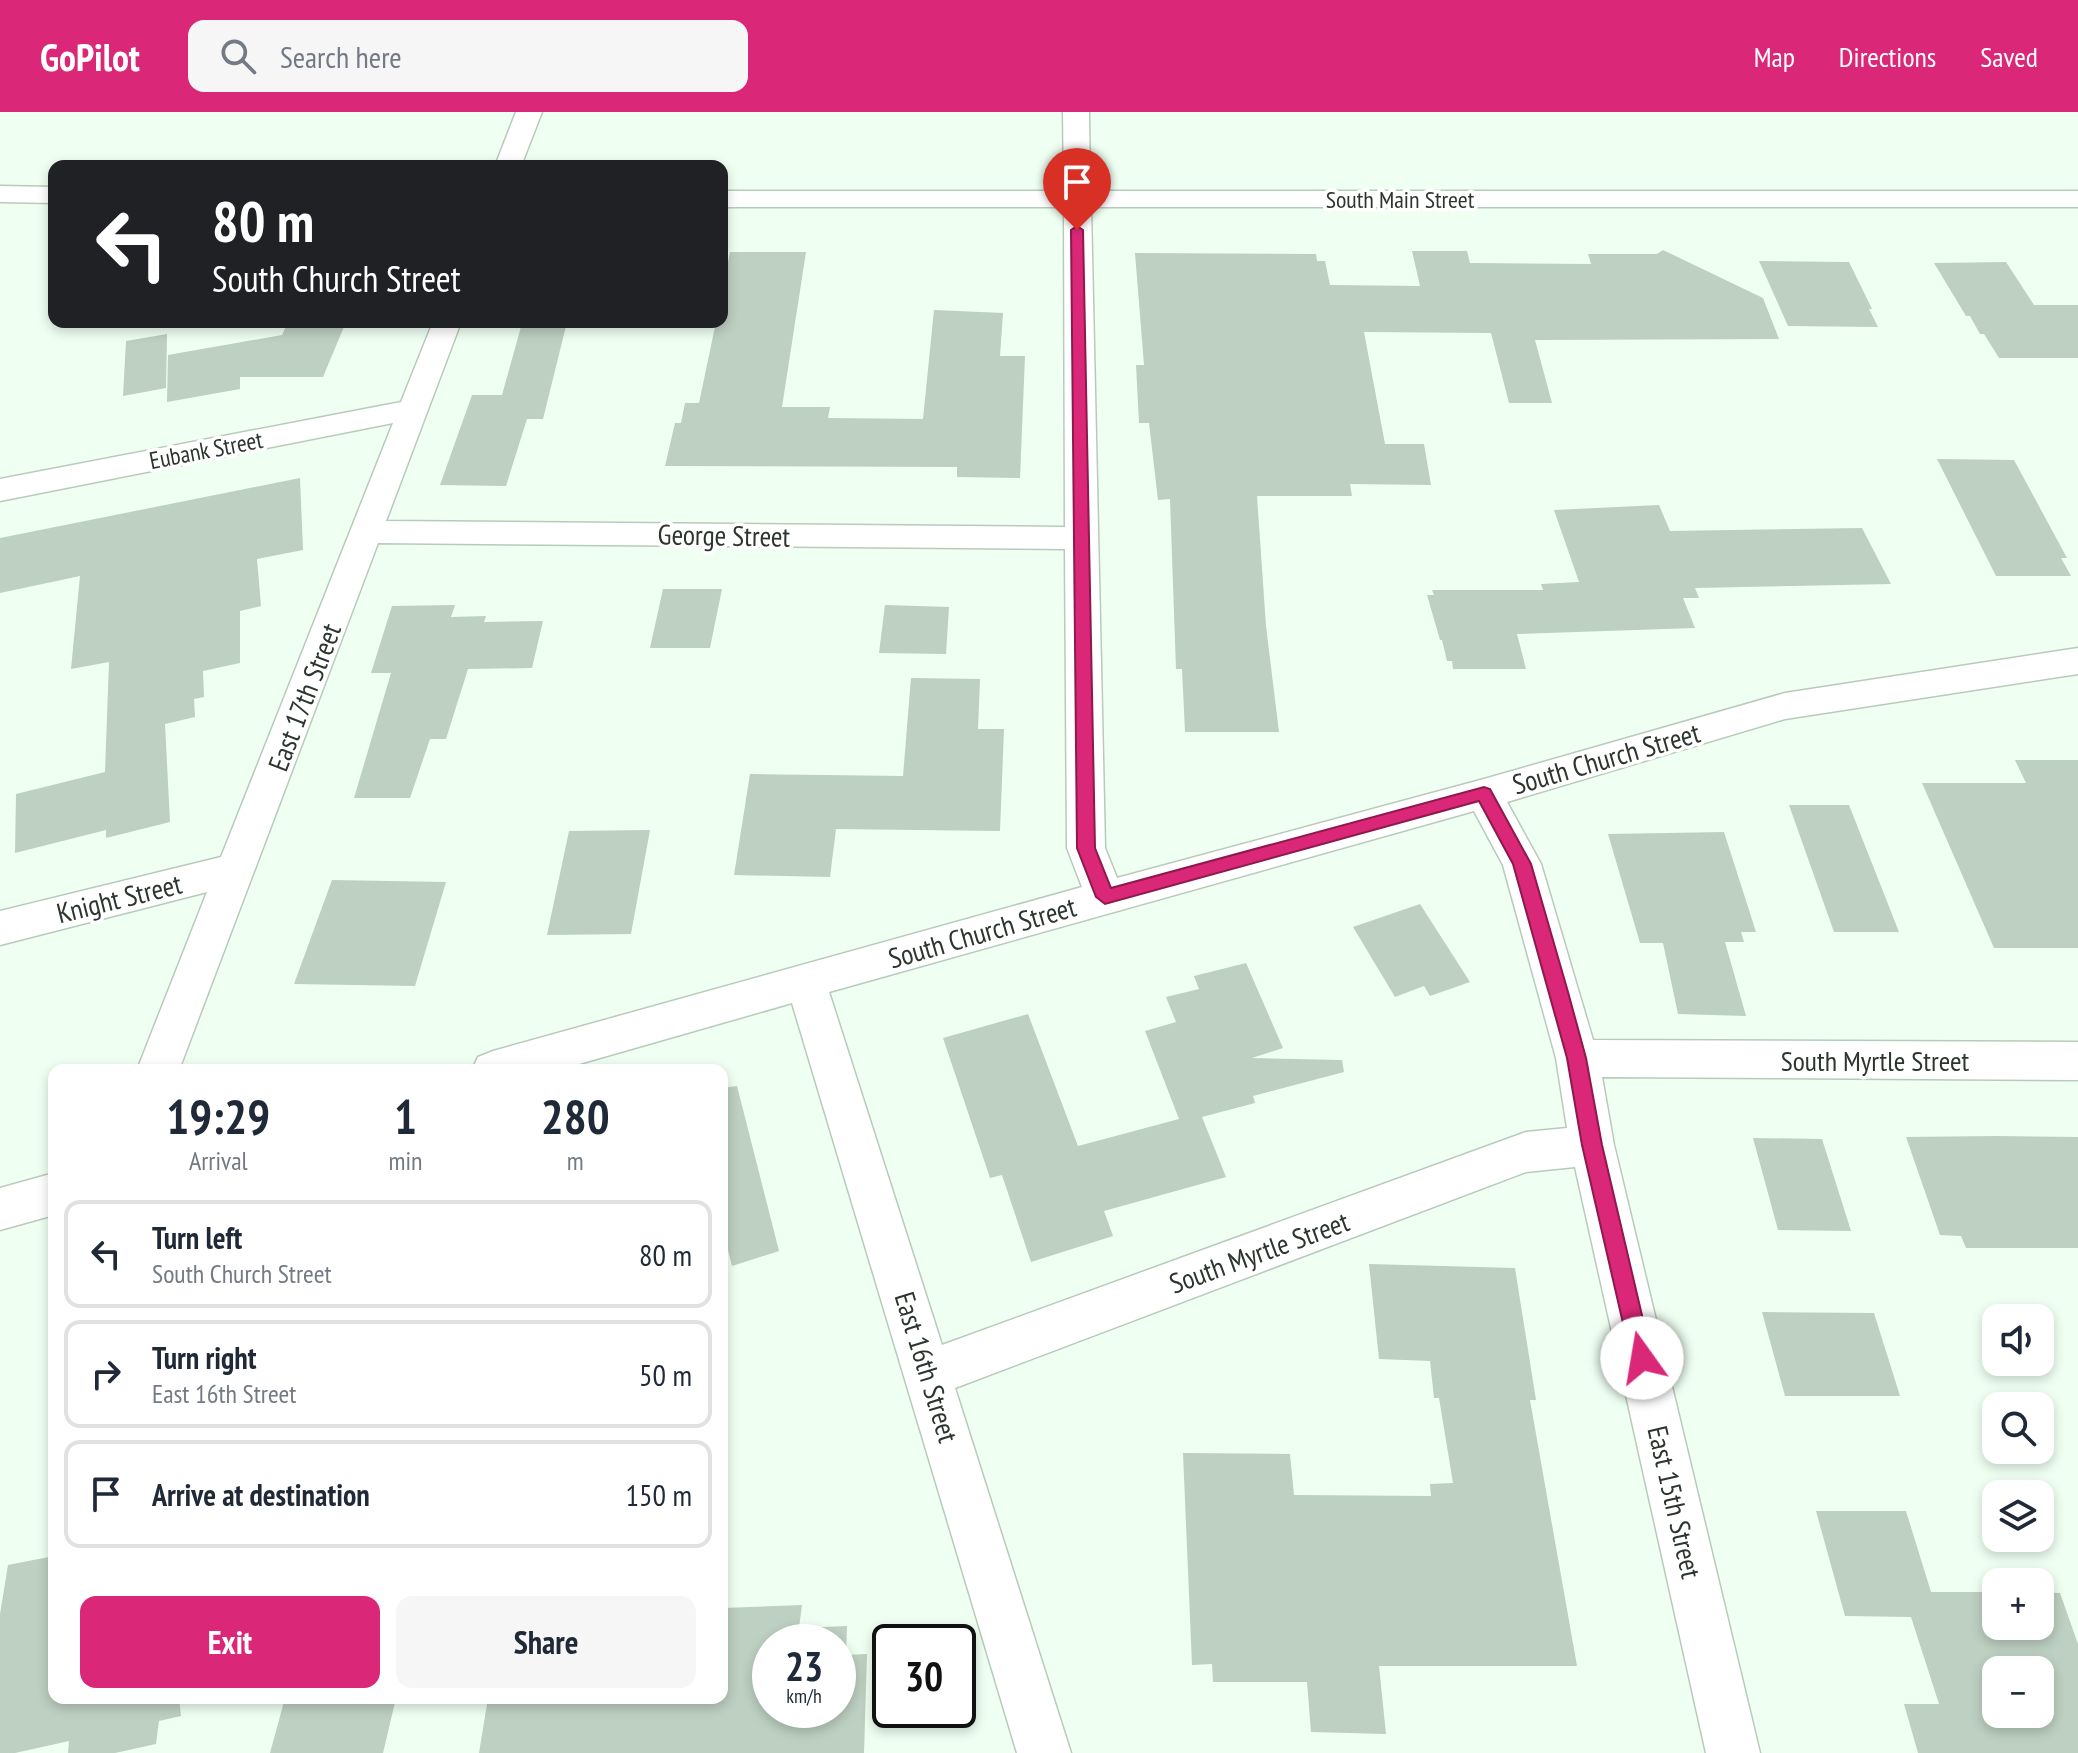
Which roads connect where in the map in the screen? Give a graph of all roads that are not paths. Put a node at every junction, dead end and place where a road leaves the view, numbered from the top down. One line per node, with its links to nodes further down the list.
1 (529, 112): 3 (street)
2 (1076, 112): 7 (street)
3 (510, 160)
4 (0, 194): 5 (street)
5 (48, 195)
6 (728, 199): 7 (street, South Main Street)
7 (1077, 199): 8 (street, South Main Street); 13 (street)
8 (2078, 199)
9 (445, 328): 10 (street, East 17th Street)
10 (411, 410): 11 (street, Eubank Street); 12 (street, East 17th Street)
11 (0, 490)
12 (368, 532): 13 (street, George Street); 16 (street, East 17th Street)
13 (1080, 538): 17 (street)
14 (2078, 661): 15 (street, South Church Street)
15 (1484, 794): 17 (street, South Church Street); 20 (street, East 15th Street)
16 (237, 869): 18 (street, Knight Street); 22 (street, East 17th Street)
17 (1105, 897): 19 (street, South Church Street)
18 (0, 928)
19 (806, 983): 23 (street, South Church Street); 27 (street, East 16th Street)
20 (1577, 1058): 21 (street, South Myrtle Street); 24 (street, East 15th Street)
21 (2078, 1061)
22 (160, 1064)
23 (515, 1064)
24 (1592, 1145): 27 (street, South Myrtle Street); 29 (street, East 15th Street)
25 (48, 1196): 26 (street)
26 (0, 1209)
27 (929, 1374): 28 (street, East 16th Street)
28 (1044, 1753)
29 (1733, 1753)

